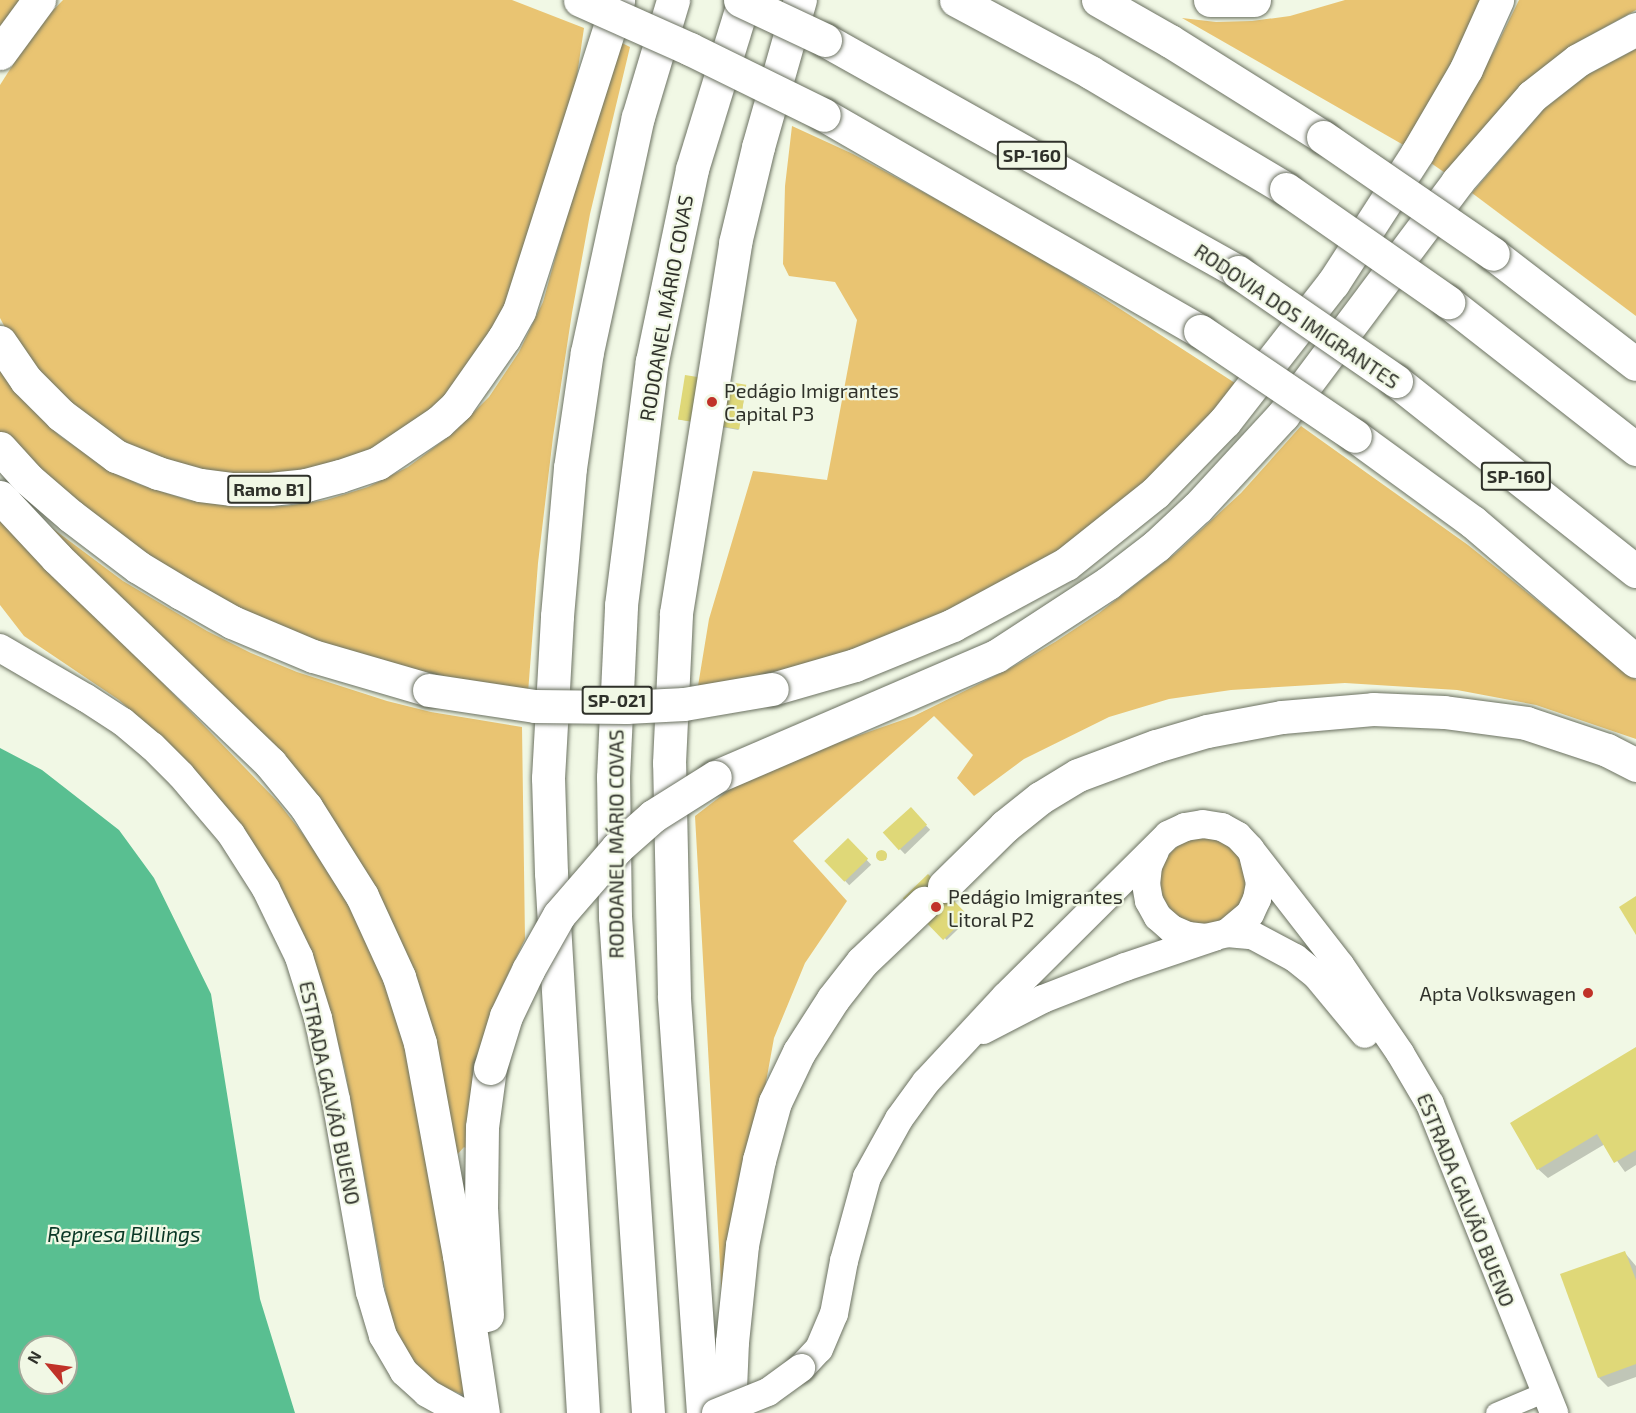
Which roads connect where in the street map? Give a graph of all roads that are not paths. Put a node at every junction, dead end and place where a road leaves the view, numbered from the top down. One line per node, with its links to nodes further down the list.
1 (39, 0): 13 (highway)
2 (580, 0): 21 (highway, bridge)
3 (618, 0): 14 (highway, Ramo B1)
4 (673, 0): 31 (highway, SP-021)
5 (742, 0): 19 (highway, RODOVIA DOS IMIGRANTES / SP-160, bridge); 32 (highway, RODOANEL MÁRIO COVAS / SP-021)
6 (800, 0): 33 (highway)
7 (956, 0): 17 (highway, bridge)
8 (1098, 0): 15 (highway, bridge)
9 (1210, 0): 10 (highway)
10 (1254, 0)
11 (1497, 0): 16 (highway, bridge)
12 (1636, 29): 30 (highway, bridge)
13 (0, 52)
14 (0, 342)
15 (1636, 364)
16 (0, 448)
17 (1636, 449)
18 (0, 497): 29 (highway)
19 (1636, 571)
20 (2, 648): 28 (main road, ESTRADA GALVÃO BUENO)
21 (1636, 661)
22 (1636, 765): 35 (highway)
23 (1155, 849): 24 (main road, ESTRADA GALVÃO BUENO); 25 (main road, ESTRADA GALVÃO BUENO); 26 (main road, ESTRADA GALVÃO BUENO)
24 (1253, 852): 25 (main road, ESTRADA GALVÃO BUENO); 27 (main road, ESTRADA GALVÃO BUENO)
25 (1221, 935): 26 (main road, ESTRADA GALVÃO BUENO); 27 (main road, ESTRADA GALVÃO BUENO)
26 (966, 1040): 34 (main road, ESTRADA GALVÃO BUENO, bridge)
27 (1541, 1404): 36 (street)
28 (463, 1413)
29 (483, 1413)
30 (494, 1413)
31 (584, 1413)
32 (648, 1413)
33 (703, 1413)
34 (716, 1413)
35 (729, 1413)
36 (1496, 1413)

